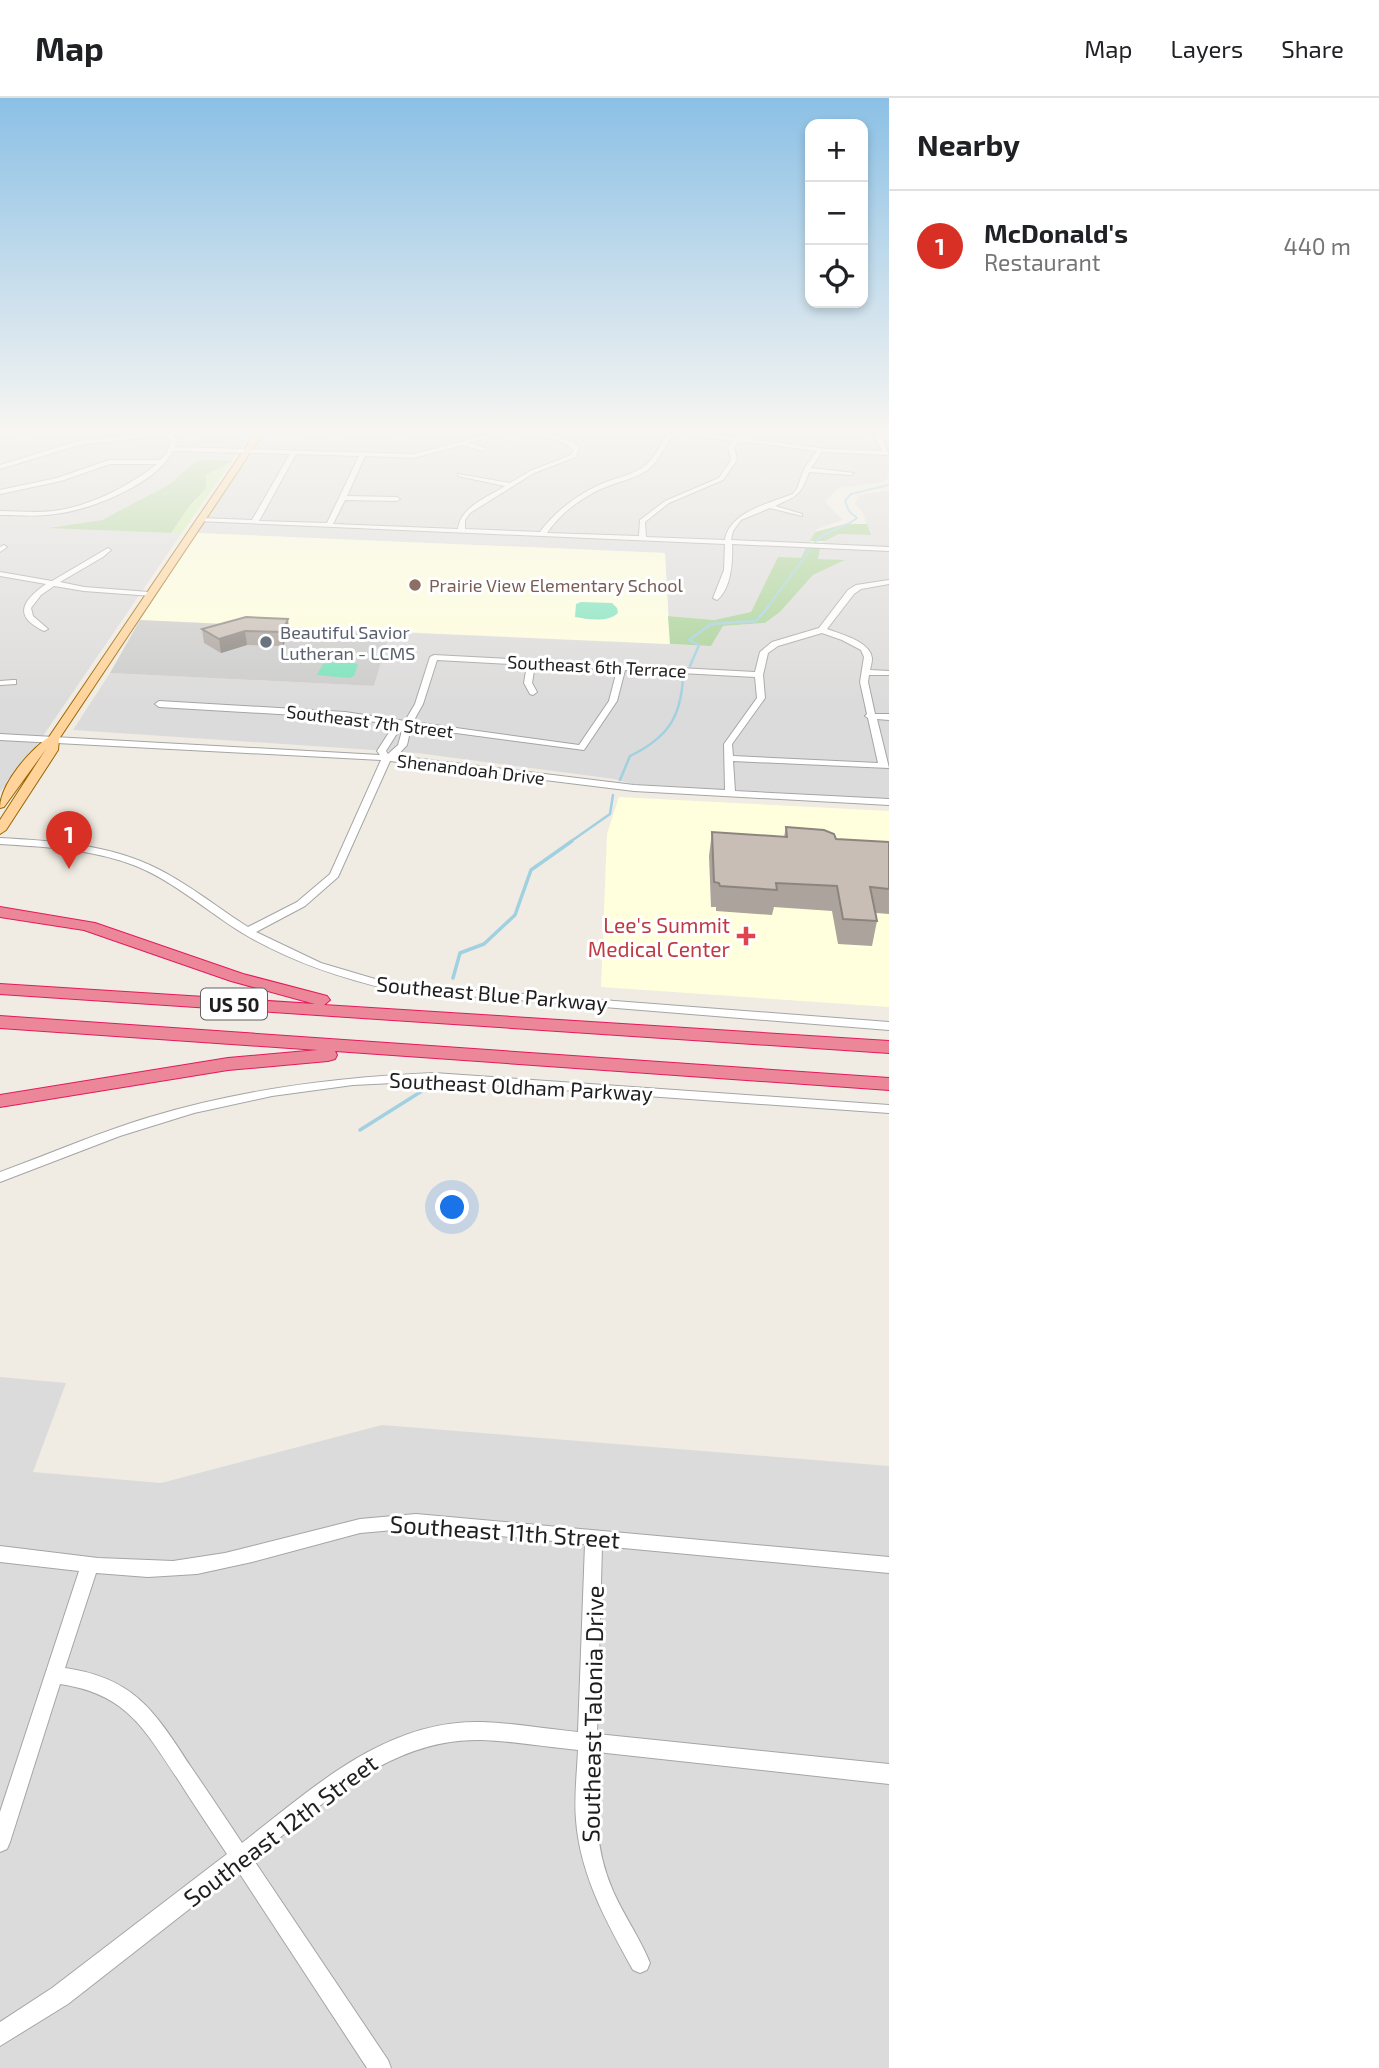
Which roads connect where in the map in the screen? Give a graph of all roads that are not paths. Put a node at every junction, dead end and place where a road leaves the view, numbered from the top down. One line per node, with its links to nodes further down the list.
1 (198, 521): 20 (main road)
2 (216, 521): 8 (street)
3 (332, 521): 9 (street)
4 (462, 521): 10 (street)
5 (550, 521): 11 (street)
6 (642, 521): 12 (street)
7 (737, 521): 13 (street)
8 (254, 523): 9 (street)
9 (329, 526): 10 (street)
10 (461, 531): 11 (street)
11 (542, 535): 12 (street)
12 (643, 539): 13 (street)
13 (727, 542): 14 (street); 21 (street)
14 (889, 549)
15 (108, 550): 18 (street)
16 (0, 574): 18 (street)
17 (889, 582): 23 (street)
18 (52, 584): 19 (street); 22 (street)
19 (83, 589): 20 (street)
20 (151, 592): 37 (main road)
21 (717, 598)
22 (44, 629)
23 (822, 630): 26 (street); 28 (street)
24 (531, 662): 25 (street, Southeast 6th Terrace); 31 (street); 35 (street, Southeast 6th Terrace)
25 (621, 666): 28 (street, Southeast 6th Terrace); 35 (street, Southeast 7th Street)
26 (865, 673): 27 (street); 33 (street)
27 (889, 673)
28 (759, 675): 39 (street)
29 (13, 682): 30 (street)
30 (0, 683)
31 (533, 692)
32 (159, 704): 35 (street, Southeast 7th Street)
33 (869, 716): 34 (street); 40 (street)
34 (889, 717)
35 (407, 724): 38 (street); 38 (street)
36 (0, 737): 37 (street, Shenandoah Drive)
37 (53, 739): 38 (street, Shenandoah Drive); 43 (main road); 44 (main road)
38 (387, 758): 41 (street, Shenandoah Drive); 47 (street)
39 (728, 758): 40 (street); 41 (street)
40 (886, 766)
41 (730, 794): 42 (street, Shenandoah Drive)
42 (889, 802)
43 (0, 804)
44 (0, 830)
45 (0, 841): 47 (street, Southeast Blue Parkway)
46 (0, 912): 49 (highway)
47 (248, 932): 51 (street, Southeast Blue Parkway)
48 (0, 989): 49 (highway, US 50)
49 (468, 1018): 52 (highway, US 50)
50 (0, 1022): 53 (highway, US 50)
51 (889, 1026)
52 (889, 1047)
53 (456, 1053): 54 (highway, US 50); 55 (highway)
54 (889, 1084)
55 (0, 1101)
56 (889, 1109): 57 (street, Southeast Oldham Parkway)
57 (0, 1177)
58 (594, 1537): 60 (street, Southeast 11th Street); 61 (street, Southeast 11th Street); 63 (street, Southeast Talonia Drive)
59 (0, 1554): 60 (street, Southeast 11th Street)
60 (90, 1564): 62 (street)
61 (889, 1565)
62 (55, 1675): 65 (street); 66 (street)
63 (588, 1741): 64 (street, Southeast 12th Street); 66 (street, Southeast 12th Street); 67 (street, Southeast Talonia Drive)
64 (889, 1774)
65 (0, 1842)
66 (240, 1858): 68 (street, Southeast 12th Street); 69 (street)
67 (640, 1963)
68 (0, 2035)
69 (380, 2068)

